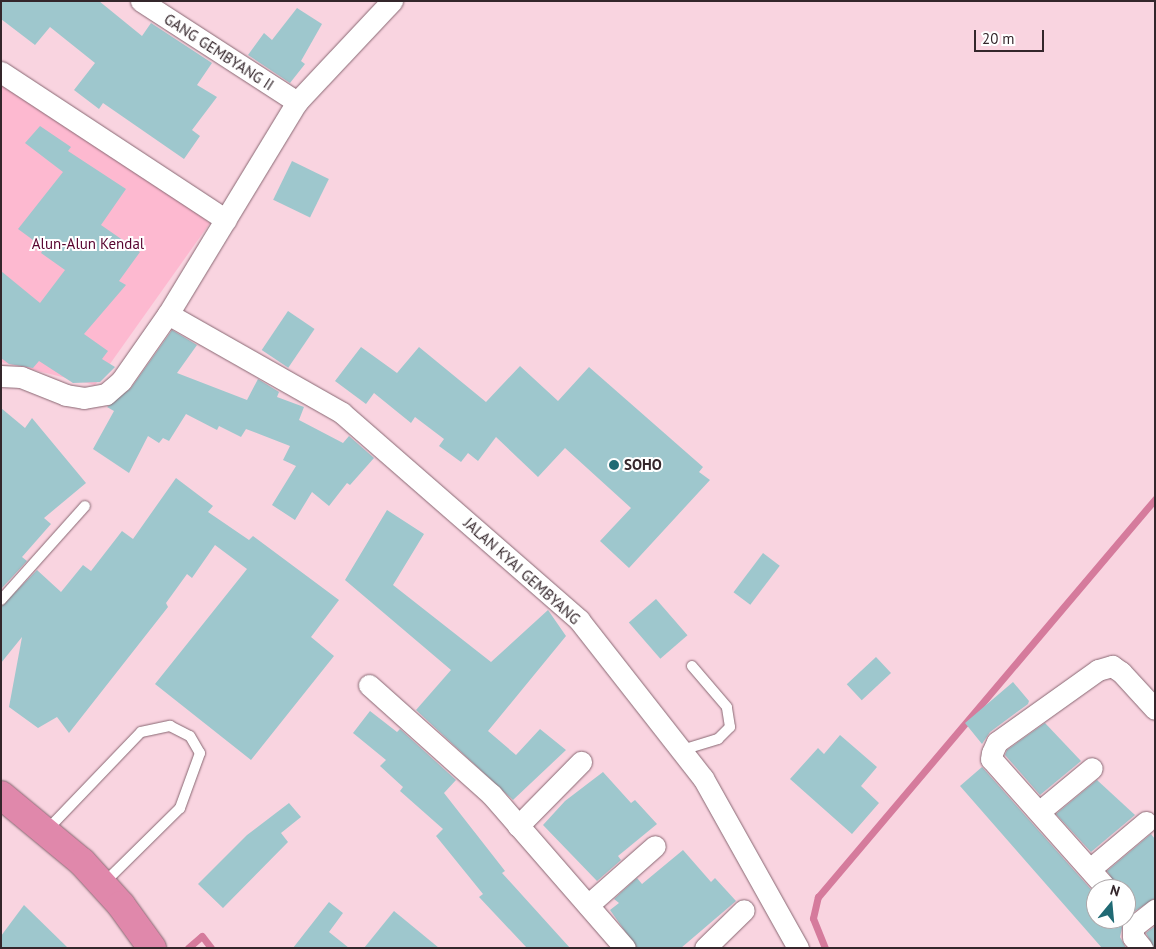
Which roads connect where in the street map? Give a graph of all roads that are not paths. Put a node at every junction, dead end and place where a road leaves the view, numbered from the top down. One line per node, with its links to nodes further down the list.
1 (141, 1): 4 (street, GANG GEMBYANG II)
2 (392, 1): 4 (street)
3 (1, 72): 5 (street)
4 (297, 102): 5 (street)
5 (226, 220): 6 (street)
6 (168, 314): 7 (street); 13 (street, JALAN KYAI GEMBYANG)
7 (1, 376)
8 (85, 506): 9 (lane)
9 (1, 600)
10 (692, 666): 13 (lane)
11 (368, 685): 19 (street)
12 (1155, 709): 17 (street)
13 (682, 750): 33 (street, JALAN KYAI GEMBYANG)
14 (581, 762): 19 (street)
15 (1092, 768): 17 (street)
16 (1, 795): 20 (highway)
17 (1040, 811): 22 (street)
18 (1146, 822): 22 (street)
19 (518, 826): 25 (street)
20 (45, 831): 24 (highway); 24 (lane)
21 (655, 846): 25 (street)
22 (1090, 869): 23 (street)
23 (1098, 879)
24 (102, 884): 30 (highway)
25 (588, 905): 31 (street)
26 (744, 910): 32 (street)
27 (1155, 910): 28 (street)
28 (1136, 916)
29 (1133, 929): 34 (street)
30 (152, 948)
31 (625, 948)
32 (705, 948)
33 (798, 948)
34 (1142, 948)

